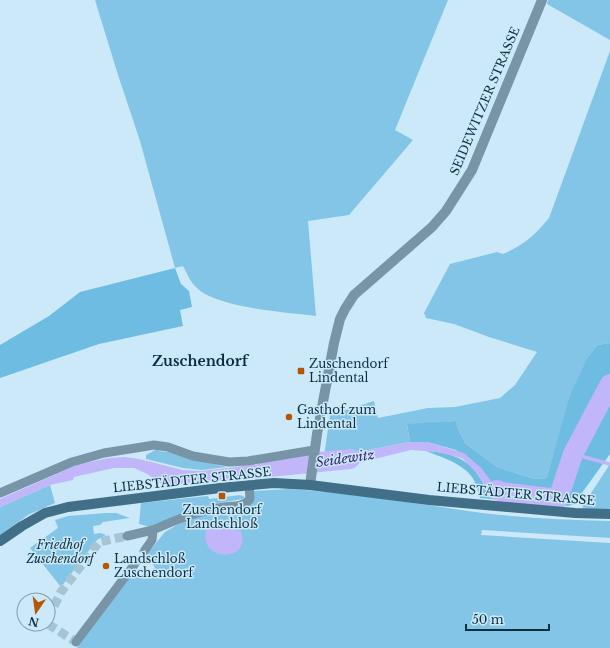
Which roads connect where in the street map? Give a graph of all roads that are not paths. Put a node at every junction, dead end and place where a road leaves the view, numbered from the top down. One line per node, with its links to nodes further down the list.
1 (542, 0): 2 (street, SEIDEWITZER STRASSE)
2 (314, 453): 4 (street, SEIDEWITZER STRASSE); 5 (street)
3 (248, 485): 4 (main road, LIEBSTÄDTER STRASSE); 7 (street); 9 (main road, LIEBSTÄDTER STRASSE)
4 (310, 485): 6 (main road, LIEBSTÄDTER STRASSE)
5 (0, 493)
6 (610, 514)
7 (153, 530): 8 (street); 10 (street)
8 (127, 536)
9 (0, 541)
10 (145, 550)
11 (134, 565): 12 (street)
12 (76, 642)

